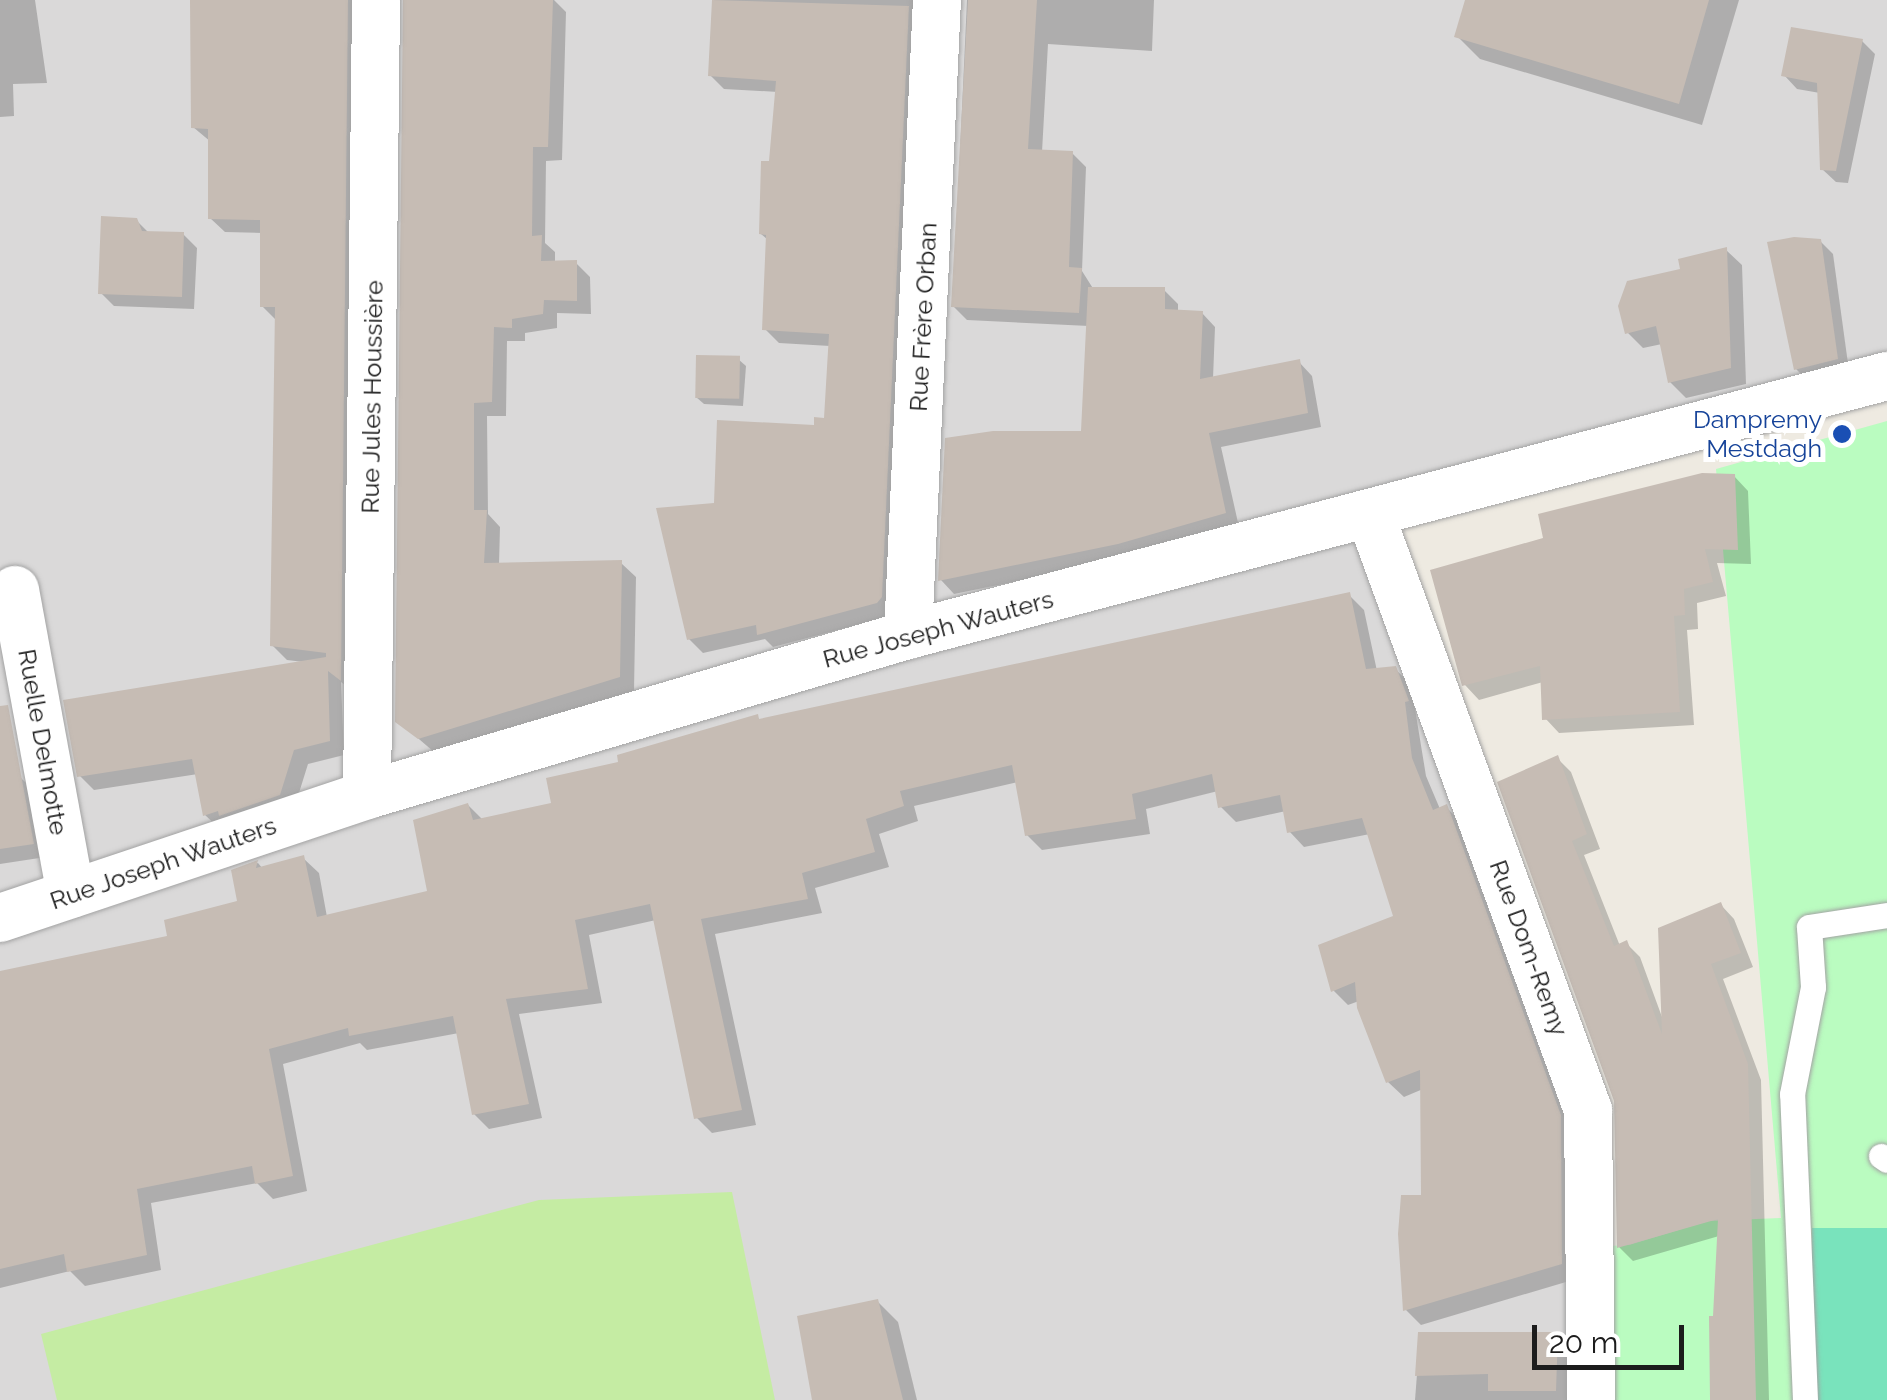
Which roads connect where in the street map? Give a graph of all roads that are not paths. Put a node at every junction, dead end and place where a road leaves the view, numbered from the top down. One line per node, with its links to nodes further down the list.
1 (376, 0): 7 (street, Rue Jules Houssière)
2 (937, 0): 6 (street, Rue Frère Orban)
3 (1887, 376): 4 (street, Rue Joseph Wauters)
4 (1370, 514): 6 (street, Rue Joseph Wauters); 11 (street, Rue Dom-Remy)
5 (15, 590): 8 (street, Ruelle Delmotte)
6 (908, 635): 7 (street, Rue Joseph Wauters)
7 (367, 794): 8 (street, Rue Joseph Wauters)
8 (71, 894): 10 (street, Rue Joseph Wauters)
9 (1887, 914): 12 (lane)
10 (0, 918)
11 (1591, 1400)
12 (1805, 1400)

